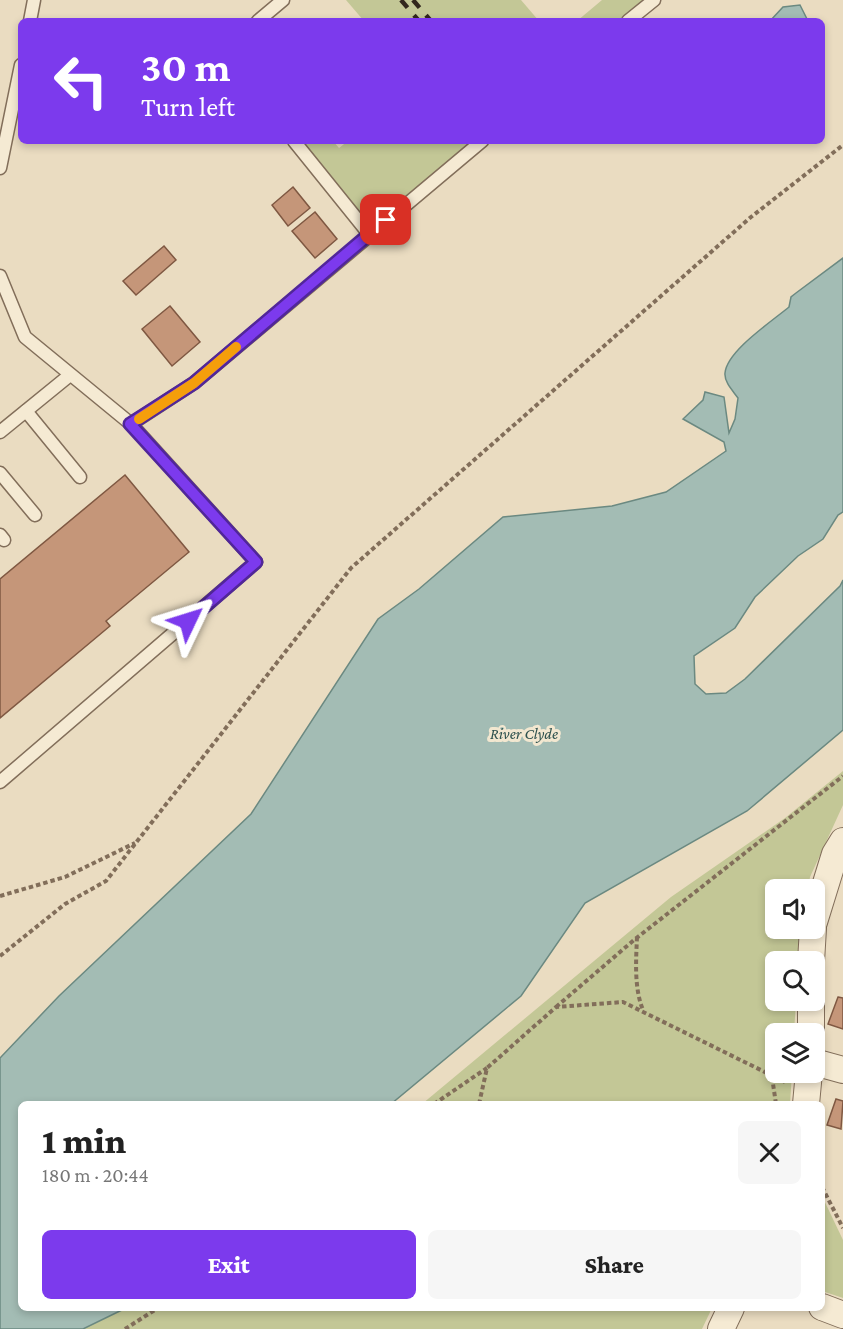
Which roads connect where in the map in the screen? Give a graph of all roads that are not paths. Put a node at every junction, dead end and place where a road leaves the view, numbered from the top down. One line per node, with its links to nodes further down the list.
1 (34, 0): 4 (lane)
2 (283, 0): 5 (lane)
3 (654, 0): 6 (lane)
4 (31, 18)
5 (262, 18)
6 (632, 18)
7 (18, 80): 10 (lane)
8 (296, 144): 11 (lane)
9 (478, 144): 11 (lane)
10 (0, 168)
11 (369, 234): 15 (lane)
12 (0, 276): 13 (lane)
13 (70, 375): 14 (lane); 15 (lane)
14 (26, 411): 16 (lane); 18 (lane)
15 (130, 424): 20 (lane)
16 (0, 432)
17 (0, 473): 19 (lane)
18 (80, 477)
19 (34, 515)
20 (0, 782)
21 (843, 841): 22 (street)
22 (825, 886)
23 (825, 1065): 24 (street)
24 (843, 1070)
25 (825, 1308): 27 (street)
26 (730, 1311): 28 (street)
27 (843, 1315)
28 (721, 1329)

